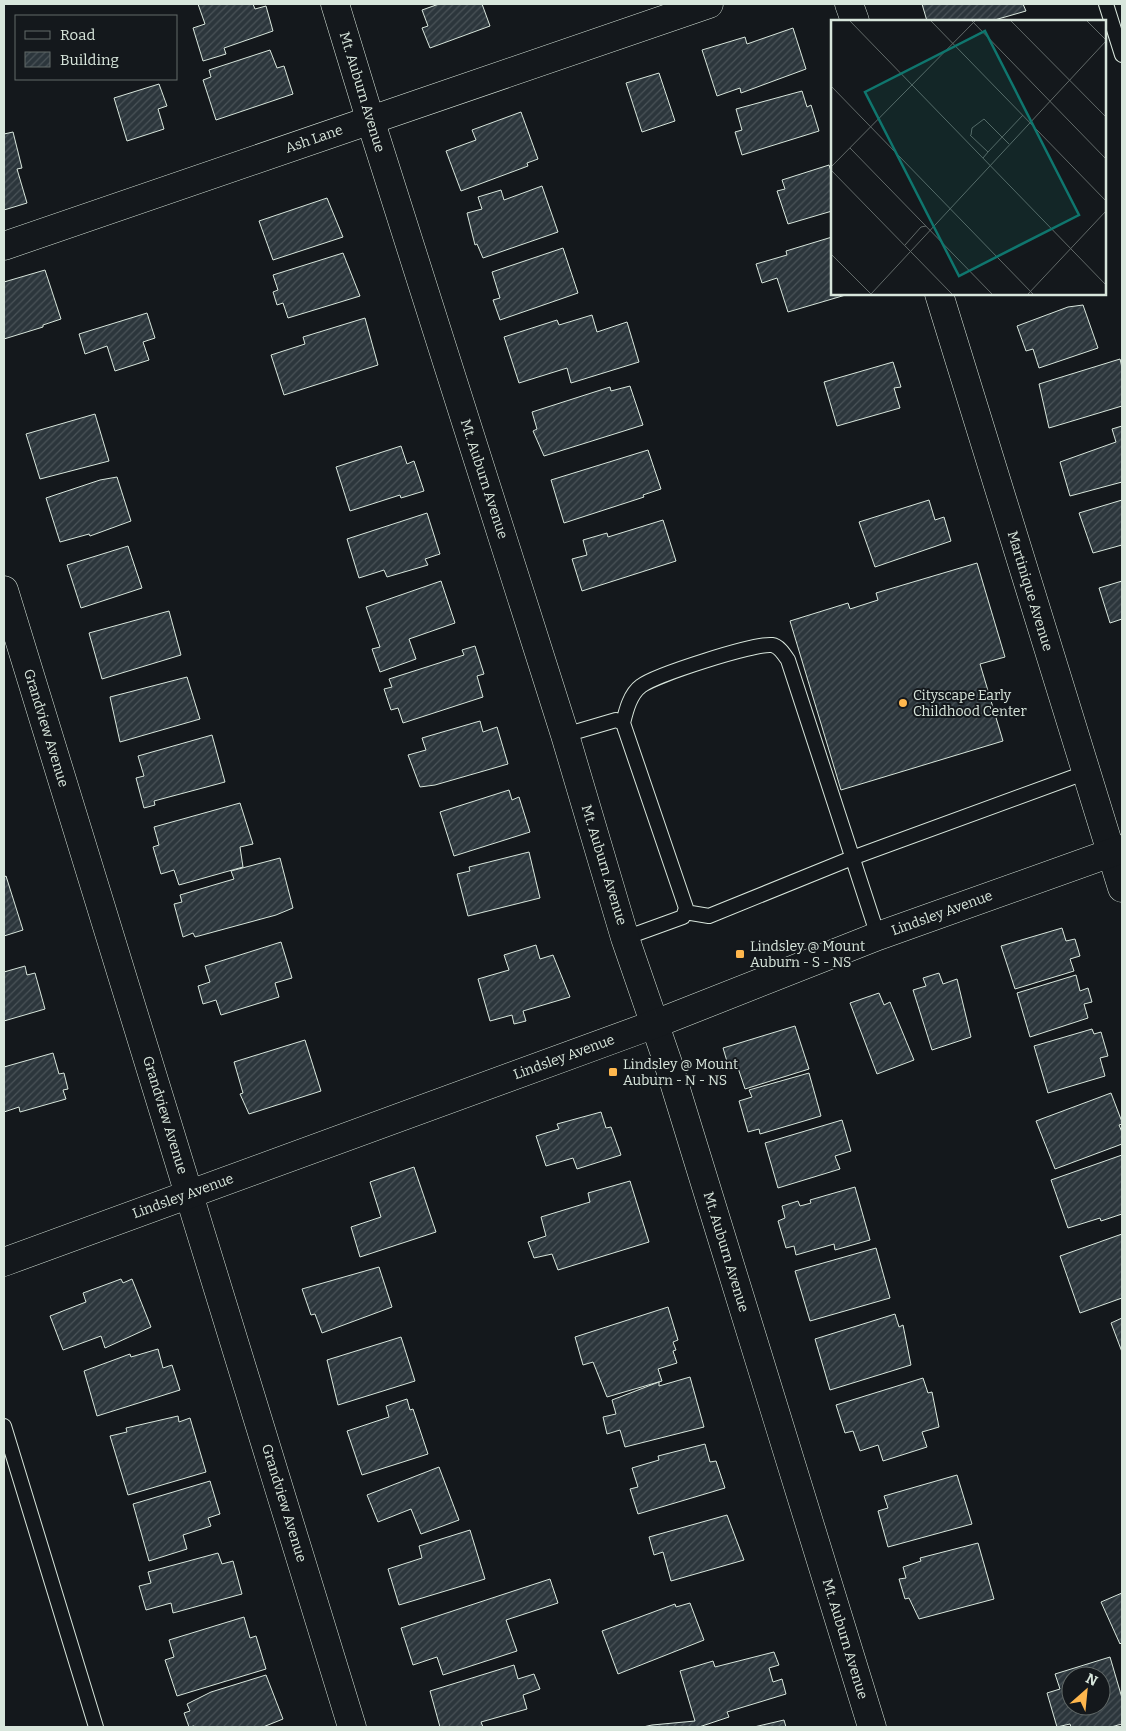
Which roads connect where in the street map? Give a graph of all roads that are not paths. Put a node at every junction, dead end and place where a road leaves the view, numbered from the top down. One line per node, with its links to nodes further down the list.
1 (335, 4): 7 (street, Mt. Auburn Avenue)
2 (709, 4): 7 (street, Ash Lane)
3 (849, 4): 5 (street)
4 (1106, 4): 6 (lane)
5 (855, 20)
6 (1122, 54)
7 (370, 119): 8 (street, Ash Lane); 12 (street, Mt. Auburn Avenue)
8 (4, 246)
9 (939, 295): 13 (street, Martinique Avenue)
10 (4, 590): 21 (street, Grandview Avenue)
11 (623, 724): 12 (lane); 15 (lane); 17 (lane)
12 (564, 735): 19 (street, Mt. Auburn Avenue)
13 (1086, 772): 14 (street, Martinique Avenue); 15 (lane)
14 (1117, 850): 16 (street, Martinique Avenue); 18 (street, Lindsley Avenue)
15 (852, 858): 17 (lane); 18 (lane)
16 (1122, 888)
17 (685, 912): 19 (lane)
18 (878, 936): 20 (street, Lindsley Avenue)
19 (625, 938): 20 (street, Mt. Auburn Avenue)
20 (655, 1024): 21 (street, Lindsley Avenue); 26 (street, Mt. Auburn Avenue)
21 (190, 1194): 22 (street, Lindsley Avenue); 25 (street, Grandview Avenue)
22 (4, 1262)
23 (4, 1426): 24 (lane)
24 (96, 1727)
25 (352, 1727)
26 (872, 1727)

